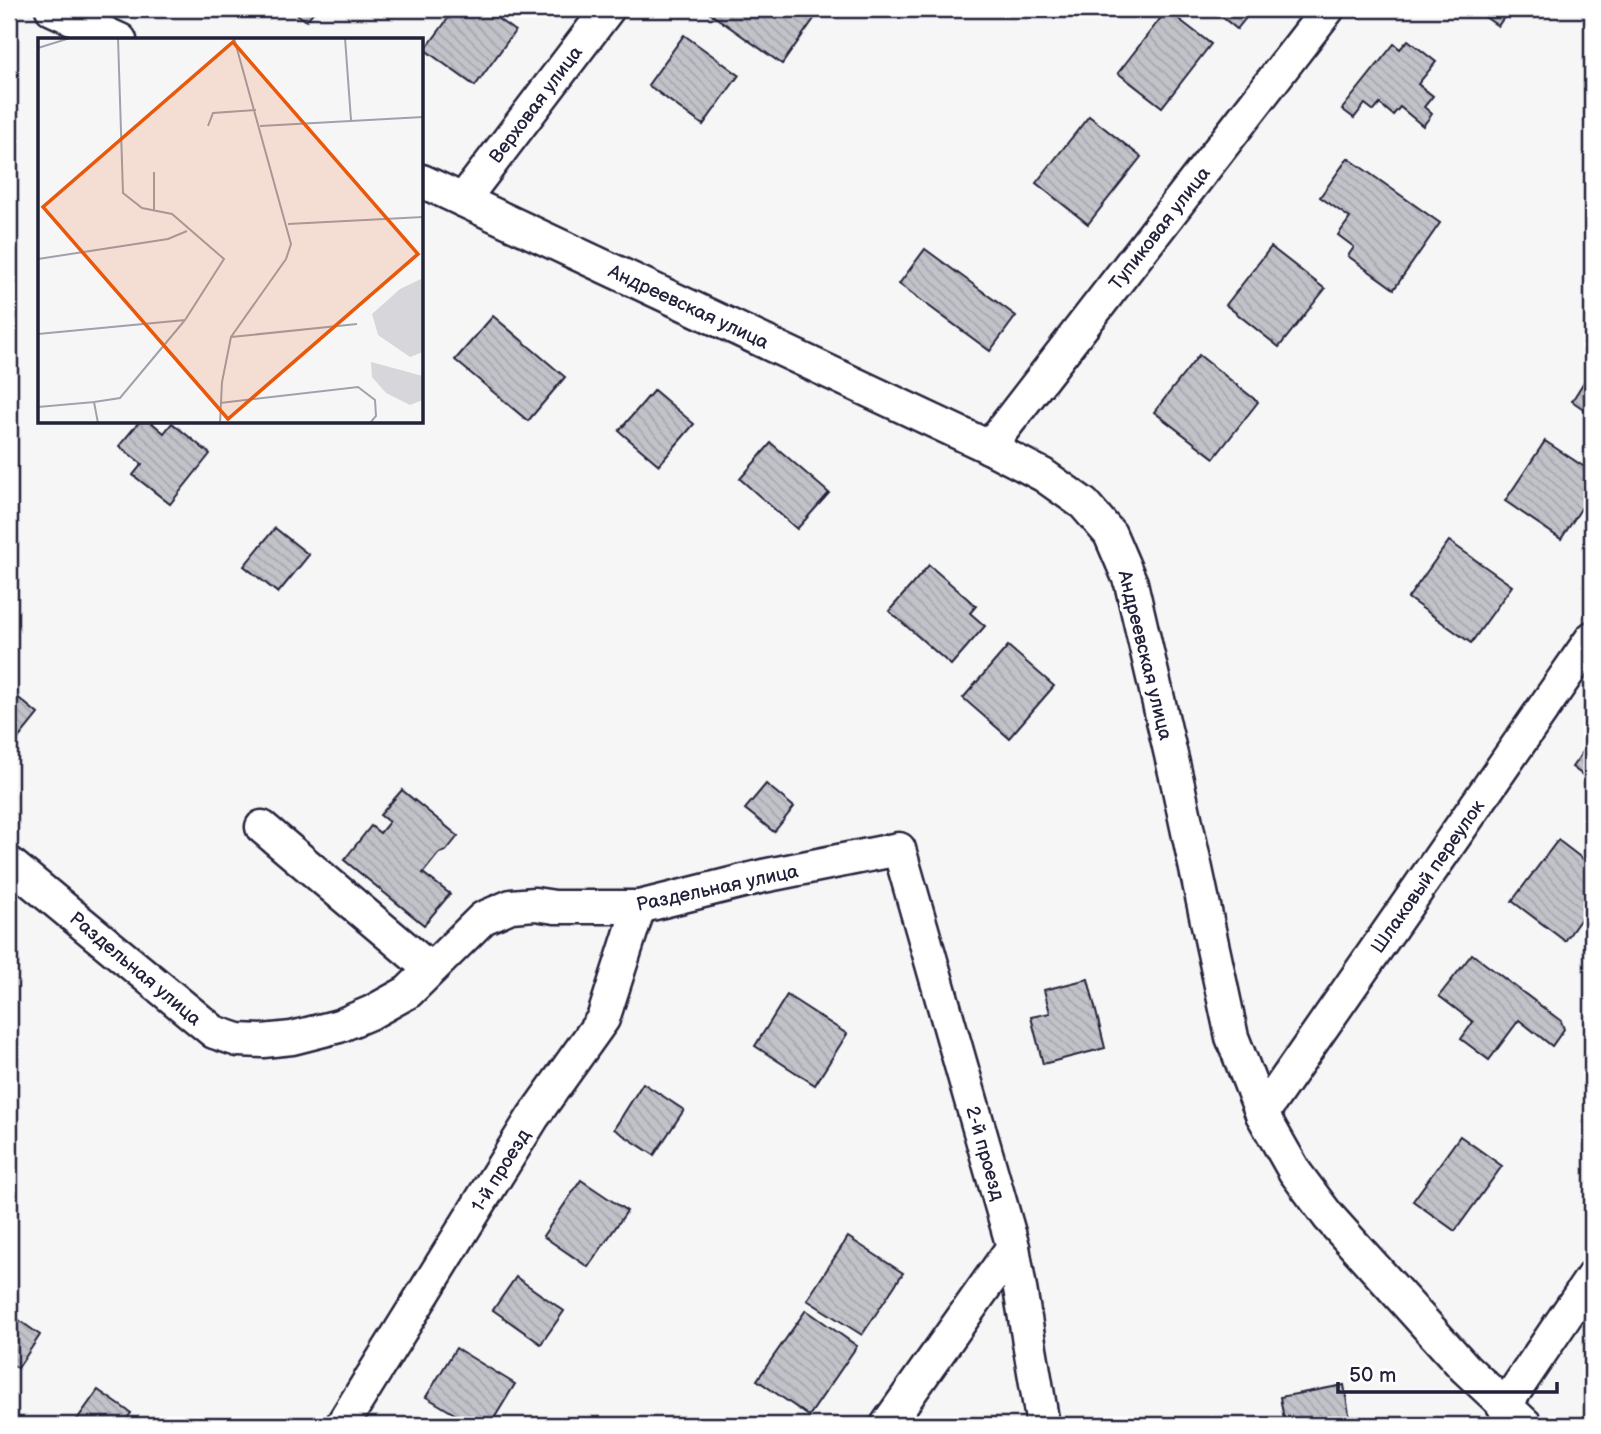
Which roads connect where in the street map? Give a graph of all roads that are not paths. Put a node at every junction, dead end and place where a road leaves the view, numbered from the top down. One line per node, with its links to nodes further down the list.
1 (52, 9): 4 (street)
2 (608, 9): 6 (street, Верховая улица)
3 (1328, 9): 7 (street, Тупиковая улица)
4 (116, 38)
5 (424, 182): 6 (street, Андреевская улица)
6 (463, 200): 7 (street, Андреевская улица)
7 (989, 447): 14 (street, Андреевская улица)
8 (1592, 638): 14 (street, Шлаковый переулок)
9 (262, 827): 13 (street)
10 (899, 849): 12 (street, Раздельная улица); 15 (street, 2-й проезд)
11 (9, 863): 13 (street, Раздельная улица)
12 (639, 907): 13 (street, Раздельная улица); 18 (street, 1-й проезд)
13 (430, 969)
14 (1262, 1114): 17 (street, Андреевская улица)
15 (1013, 1247): 19 (street); 20 (street, 2-й проезд)
16 (1592, 1277): 17 (street)
17 (1515, 1416)
18 (342, 1425)
19 (887, 1425)
20 (1043, 1425)

